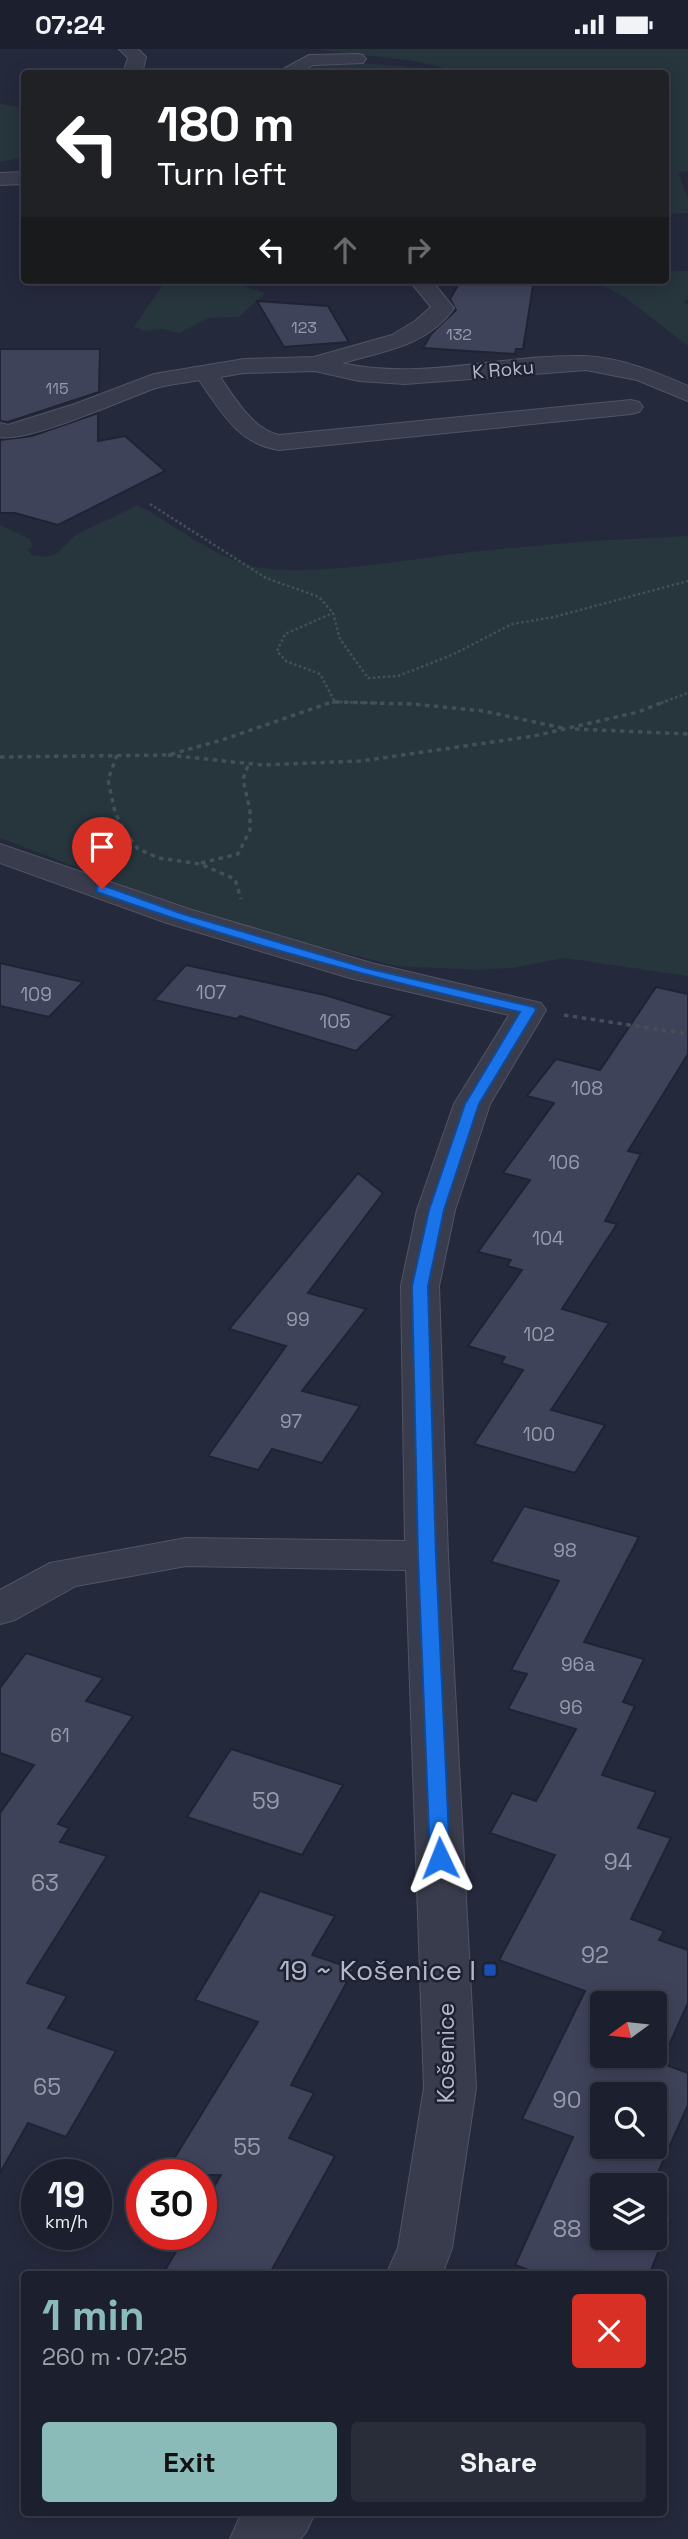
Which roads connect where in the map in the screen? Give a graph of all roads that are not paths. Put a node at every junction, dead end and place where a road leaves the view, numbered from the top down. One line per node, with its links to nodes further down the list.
1 (128, 49): 5 (street)
2 (292, 49): 4 (street)
3 (357, 59): 4 (street)
4 (309, 60): 6 (street)
5 (135, 70)
6 (291, 70)
7 (21, 178): 8 (street)
8 (0, 179)
9 (423, 284): 10 (street, K Roku)
10 (314, 364): 11 (street, K Roku); 12 (street, K Roku)
11 (205, 372): 13 (street); 14 (street, K Roku)
12 (688, 394)
13 (631, 407)
14 (0, 430)
15 (0, 853): 16 (street, Košenice)
16 (427, 1556): 17 (street); 18 (street, Košenice)
17 (0, 1609)
18 (416, 2271)
19 (282, 2516): 20 (street)
20 (260, 2539)

